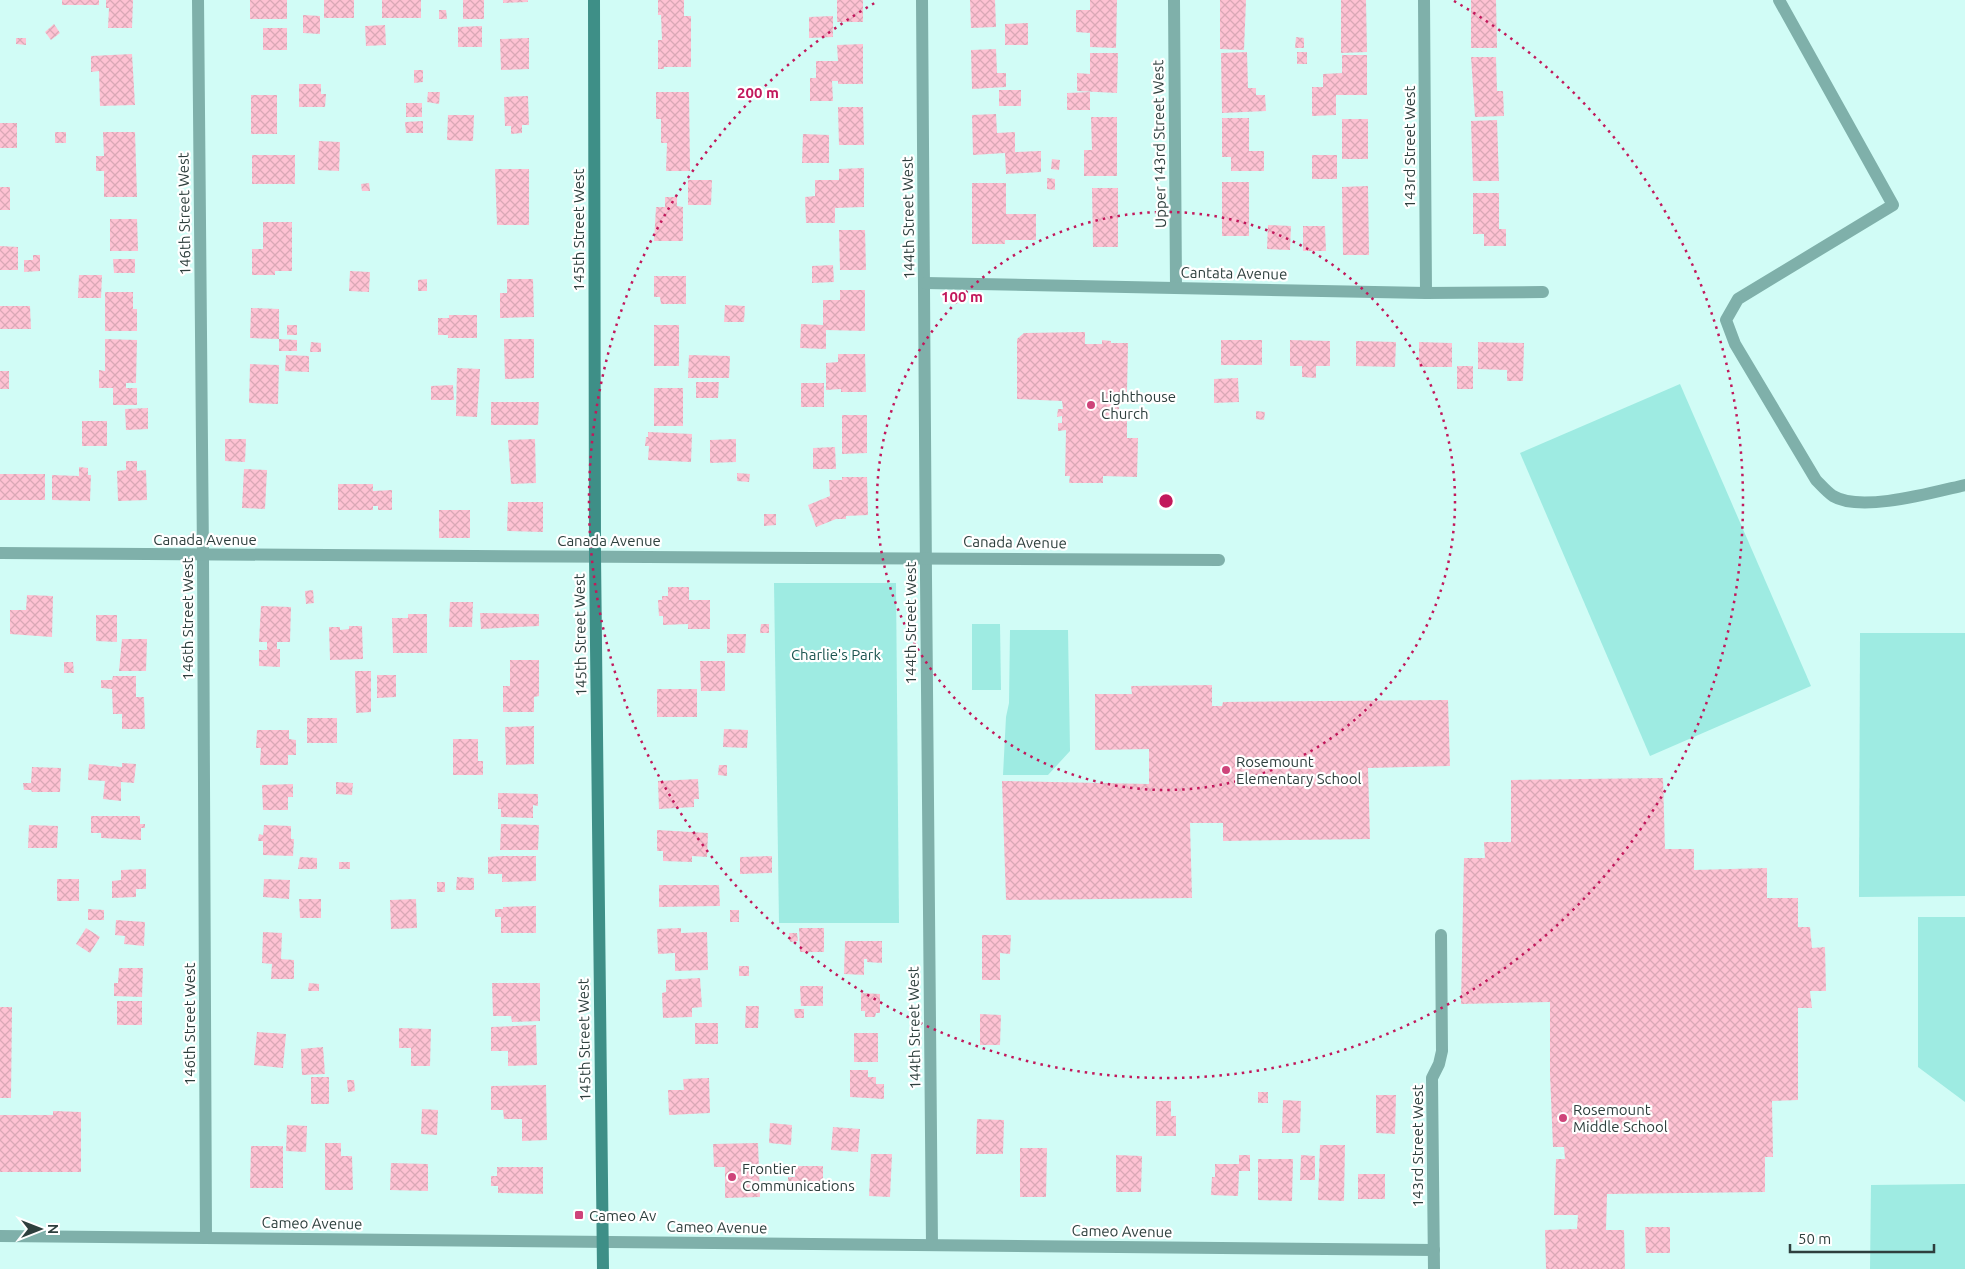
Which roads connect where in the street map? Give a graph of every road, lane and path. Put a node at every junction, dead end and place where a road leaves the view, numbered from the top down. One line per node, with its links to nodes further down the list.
1 (198, 0): 13 (street, 146th Street West)
2 (594, 0): 14 (street, 145th Street West)
3 (922, 0): 7 (street, 144th Street West)
4 (1174, 0): 8 (street, Upper 143rd Street West)
5 (1424, 0): 10 (street, 143rd Street West)
6 (1779, 0): 11 (street)
7 (925, 283): 8 (street, Cantata Avenue); 15 (street, 144th Street West)
8 (1176, 288): 10 (street, Cantata Avenue)
9 (1543, 292): 10 (street, Cantata Avenue)
10 (1426, 293)
11 (1965, 485)
12 (0, 553): 13 (street, Canada Avenue)
13 (203, 556): 14 (street, Canada Avenue); 19 (street, 146th Street West)
14 (595, 556): 15 (street, Canada Avenue); 20 (street, 145th Street West)
15 (926, 557): 16 (street, Canada Avenue); 21 (street, 144th Street West)
16 (1219, 560)
17 (1441, 935): 22 (street, 143rd Street West)
18 (0, 1236): 19 (street, Cameo Avenue)
19 (206, 1238): 20 (street, Cameo Avenue)
20 (602, 1242): 21 (street, Cameo Avenue); 23 (street, 145th Street West)
21 (932, 1245): 22 (street, Cameo Avenue)
22 (1434, 1250): 24 (street, 143rd Street West)
23 (602, 1269)
24 (1434, 1269)

